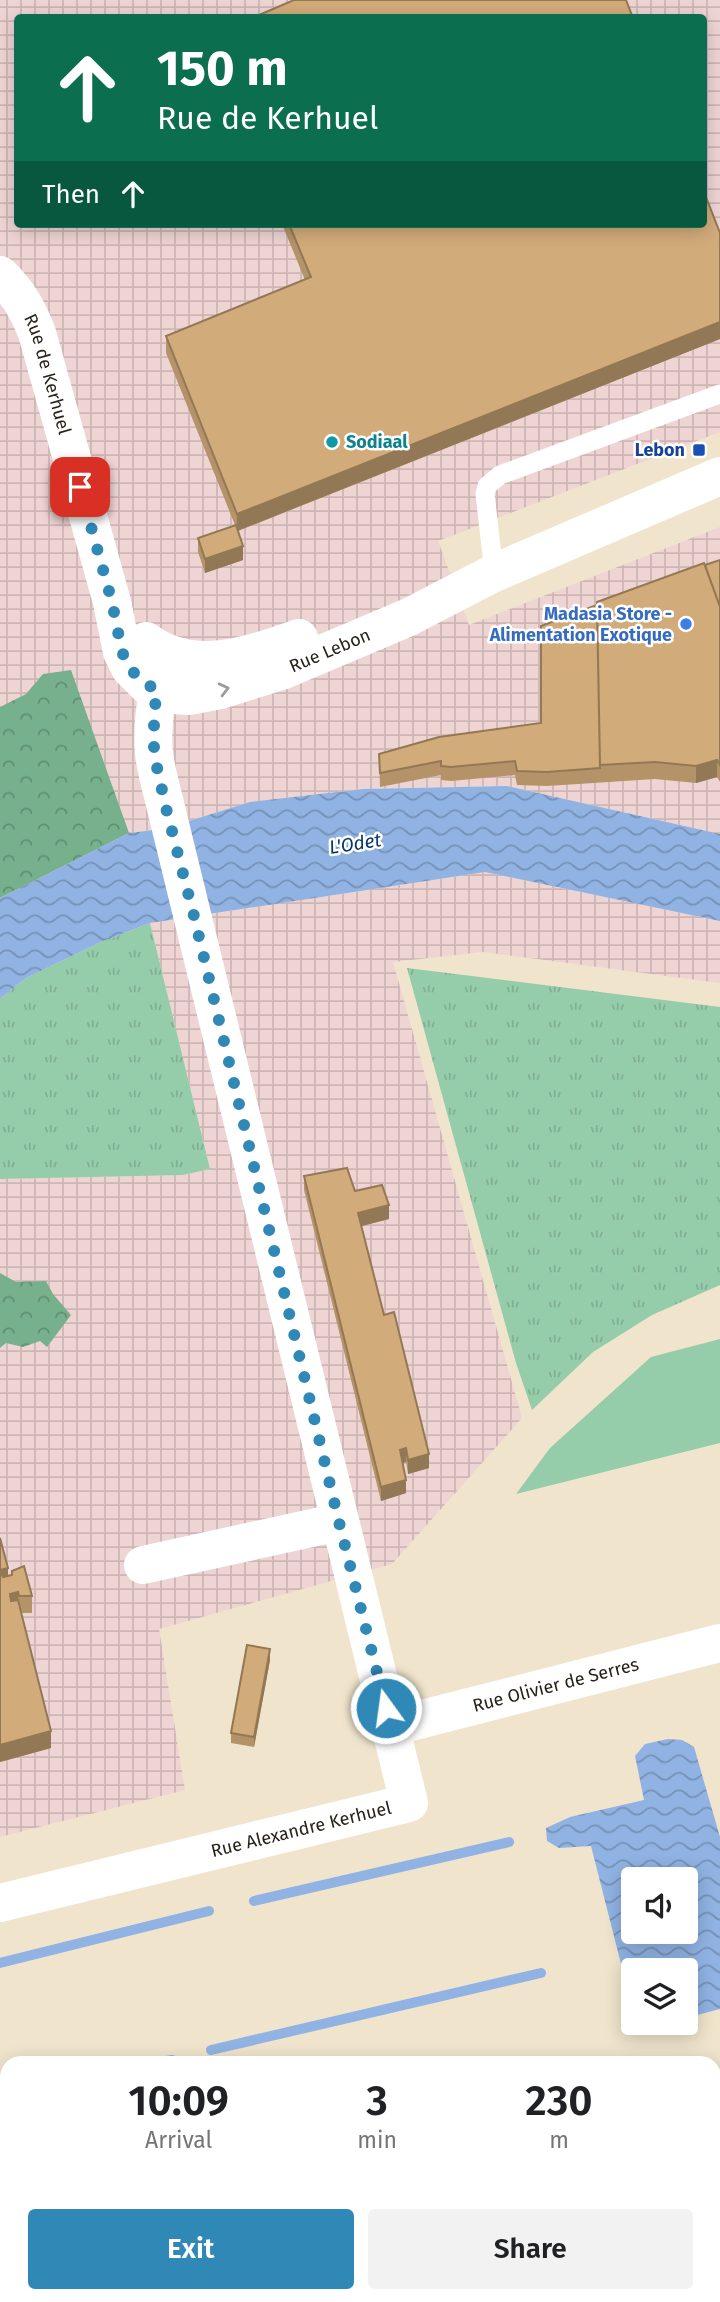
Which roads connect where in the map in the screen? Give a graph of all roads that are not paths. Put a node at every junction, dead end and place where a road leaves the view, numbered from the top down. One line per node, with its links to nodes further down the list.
1 (0, 275): 5 (street, Rue de Kerhuel)
2 (720, 394): 4 (lane)
3 (720, 476): 4 (street, Rue Lebon)
4 (494, 573): 6 (street, Rue Lebon); 7 (street, Rue Lebon, one-way to 4)
5 (112, 602): 6 (street, Rue de Kerhuel); 7 (street, Rue de Kerhuel)
6 (167, 654): 7 (street)
7 (157, 690): 8 (street, Rue Alexandre Kerhuel)
8 (339, 1522): 9 (street); 11 (street, Rue Alexandre Kerhuel)
9 (143, 1565)
10 (720, 1643): 11 (street, Rue Olivier de Serres)
11 (391, 1727): 12 (street, Rue Alexandre Kerhuel)
12 (0, 1903)

